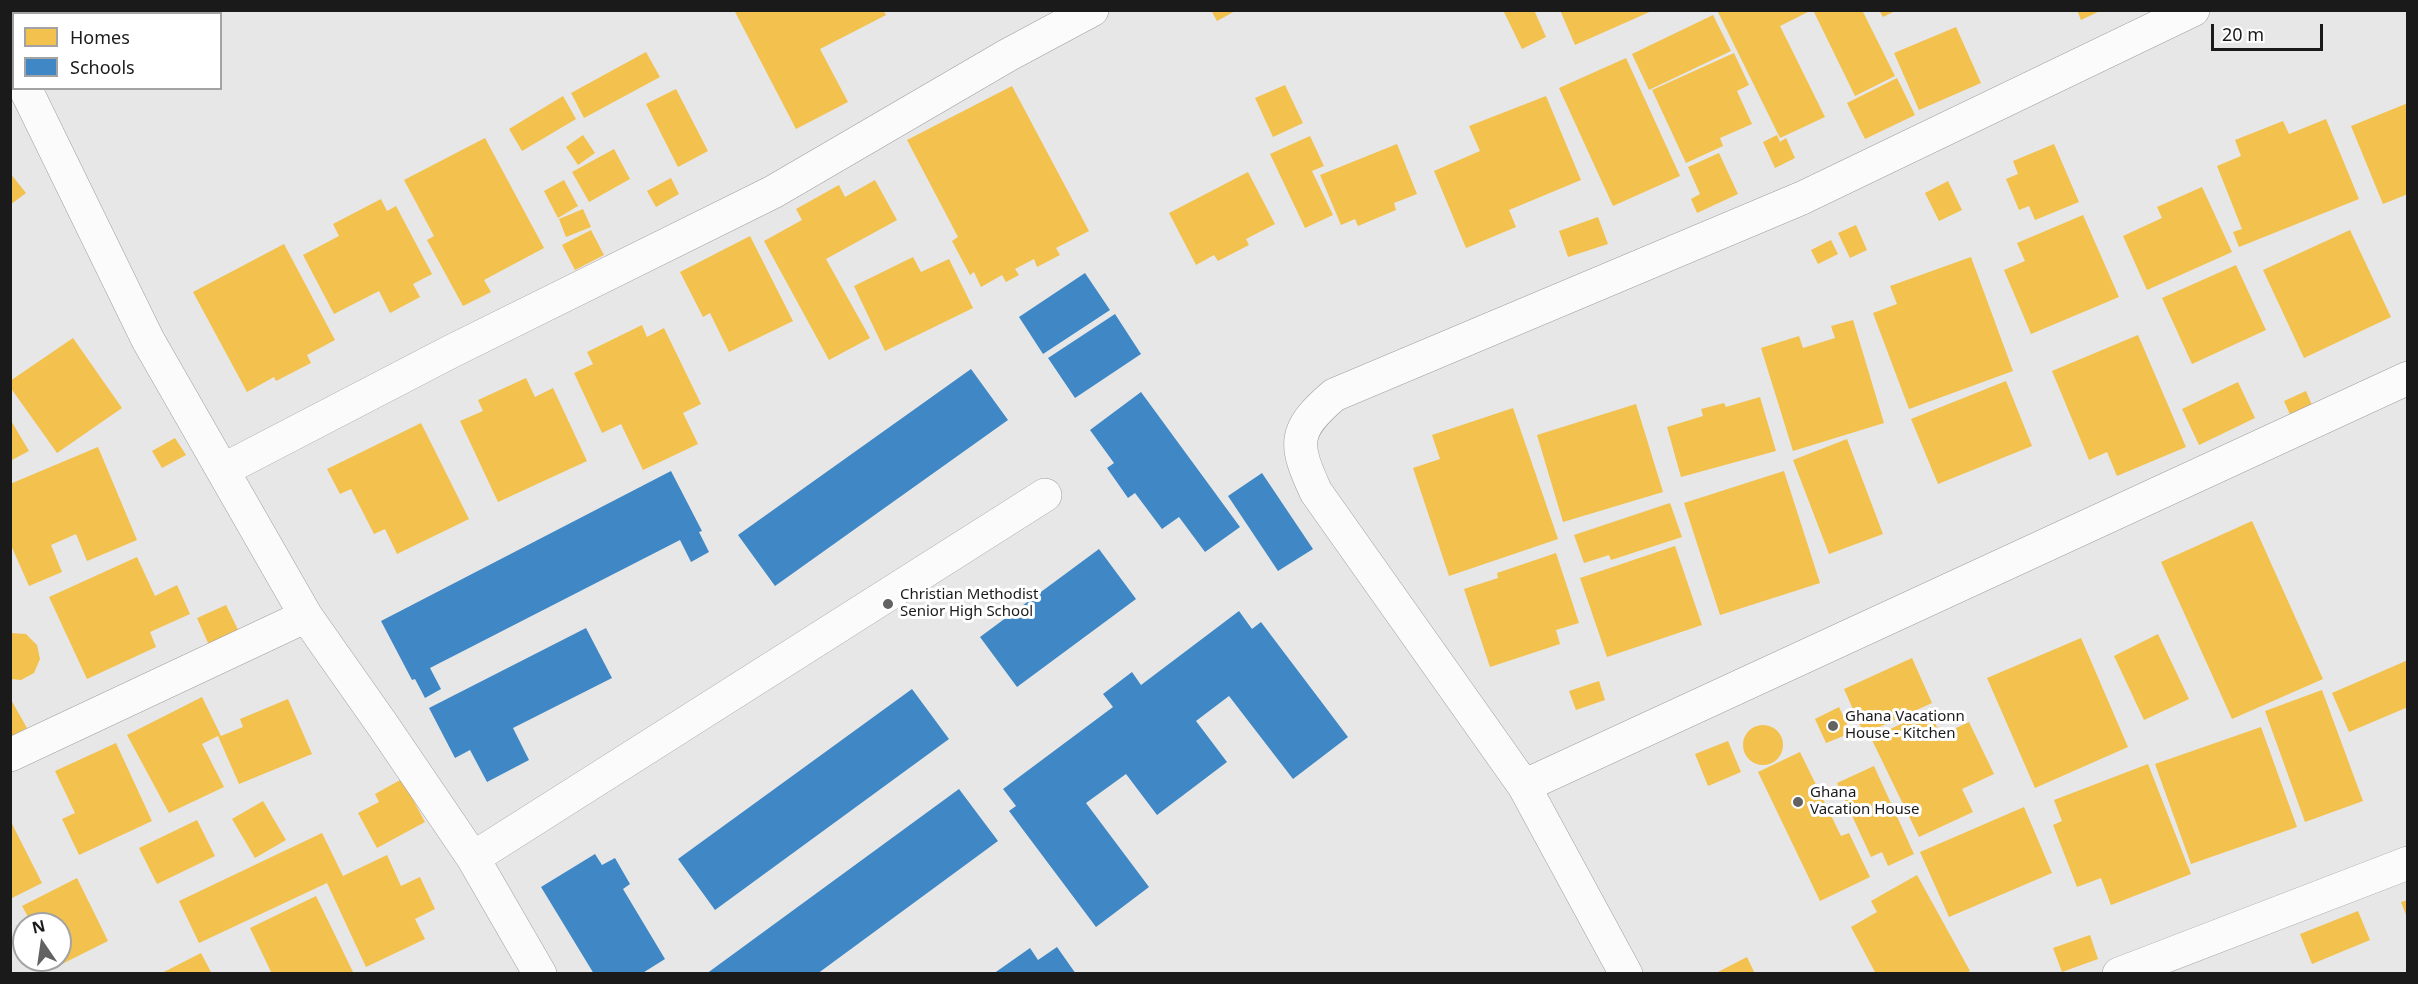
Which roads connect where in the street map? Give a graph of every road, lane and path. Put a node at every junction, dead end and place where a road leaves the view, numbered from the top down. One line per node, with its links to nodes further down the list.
1 (1092, 10): 5 (street)
2 (2193, 10): 9 (street)
3 (26, 90): 5 (street)
4 (2408, 378): 9 (street)
5 (223, 470): 7 (street)
6 (1045, 495): 10 (street)
7 (306, 616): 8 (street); 10 (street)
8 (10, 755)
9 (1524, 786): 13 (street)
10 (473, 858): 12 (street)
11 (2408, 863): 14 (street)
12 (540, 974)
13 (1626, 974)
14 (2119, 974)

